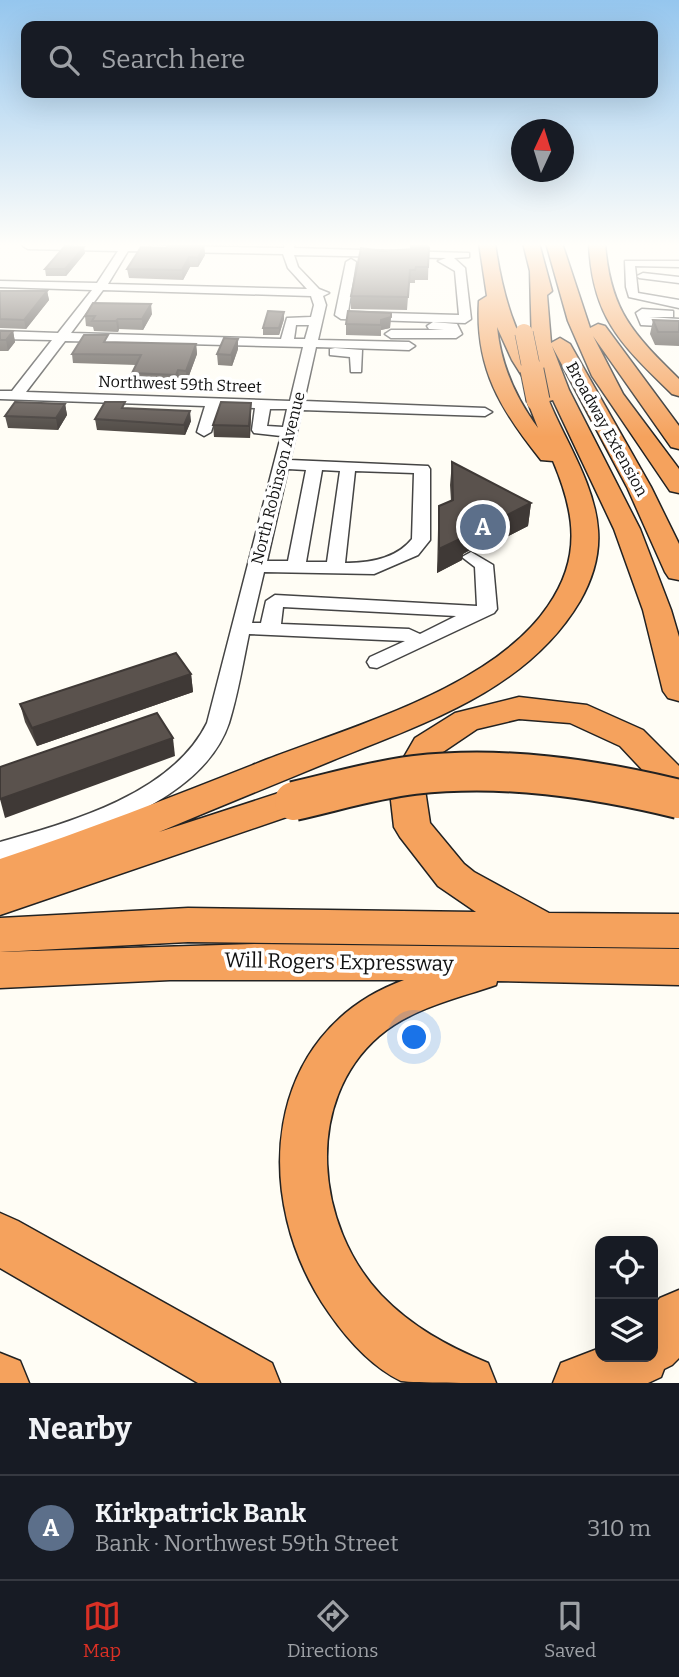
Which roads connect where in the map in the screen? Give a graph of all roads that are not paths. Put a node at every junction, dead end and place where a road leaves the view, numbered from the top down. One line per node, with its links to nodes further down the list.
1 (84, 308): 19 (street)
2 (319, 308): 14 (street, North Robinson Avenue)
3 (340, 308): 4 (street)
4 (464, 308)
5 (487, 308): 38 (highway)
6 (497, 308): 39 (highway)
7 (539, 308): 39 (highway)
8 (548, 308): 45 (highway, Broadway Extension)
9 (572, 308): 40 (highway, Broadway Extension)
10 (582, 308): 34 (highway)
11 (611, 308): 17 (highway)
12 (679, 314): 13 (street)
13 (679, 323)
14 (315, 324): 15 (street); 20 (street); 22 (street, North Robinson Avenue)
15 (332, 327)
16 (524, 327): 38 (highway, bridge)
17 (626, 333): 24 (highway); 30 (highway)
18 (0, 335): 19 (street)
19 (63, 336): 20 (street); 26 (street)
20 (287, 342): 22 (street)
21 (410, 346): 22 (street)
22 (310, 347): 23 (street); 29 (street, North Robinson Avenue)
23 (356, 369)
24 (679, 390)
25 (0, 395): 26 (street, Northwest 59th Street)
26 (16, 396): 27 (street, Northwest 59th Street)
27 (214, 402): 28 (street, Northwest 59th Street); 32 (street)
28 (262, 404): 29 (street, Northwest 59th Street); 33 (street)
29 (296, 405): 31 (street, Northwest 59th Street); 33 (street, North Robinson Avenue)
30 (679, 408)
31 (485, 412)
32 (204, 432)
33 (289, 432): 35 (street, North Robinson Avenue)
34 (678, 440)
35 (281, 464): 36 (street); 42 (street, North Robinson Avenue)
36 (315, 465): 37 (street); 43 (street)
37 (348, 466): 44 (street); 44 (street)
38 (570, 479): 55 (highway)
39 (606, 483): 51 (highway)
40 (679, 486)
41 (471, 557): 46 (street)
42 (256, 566): 43 (street); 47 (street, North Robinson Avenue)
43 (296, 567): 44 (street)
44 (335, 568)
45 (679, 572)
46 (481, 612): 48 (street); 49 (street)
47 (241, 628): 48 (street); 54 (street, North Robinson Avenue)
48 (270, 629): 49 (street)
49 (419, 642): 50 (street)
50 (377, 662)
51 (679, 691)
52 (679, 787): 57 (highway)
53 (679, 799): 56 (highway, bridge)
54 (0, 852)
55 (0, 874)
56 (0, 899)
57 (542, 929): 58 (highway, Will Rogers Expressway); 59 (highway, Will Rogers Expressway)
58 (679, 931)
59 (0, 935)
60 (506, 964): 61 (highway, Will Rogers Expressway); 62 (highway, Will Rogers Expressway); 68 (highway)
61 (679, 967)
62 (0, 970)
63 (0, 1239): 67 (highway)
64 (679, 1317): 65 (highway)
65 (658, 1340)
66 (631, 1362): 69 (highway)
67 (252, 1383)
68 (468, 1383)
69 (581, 1383)

